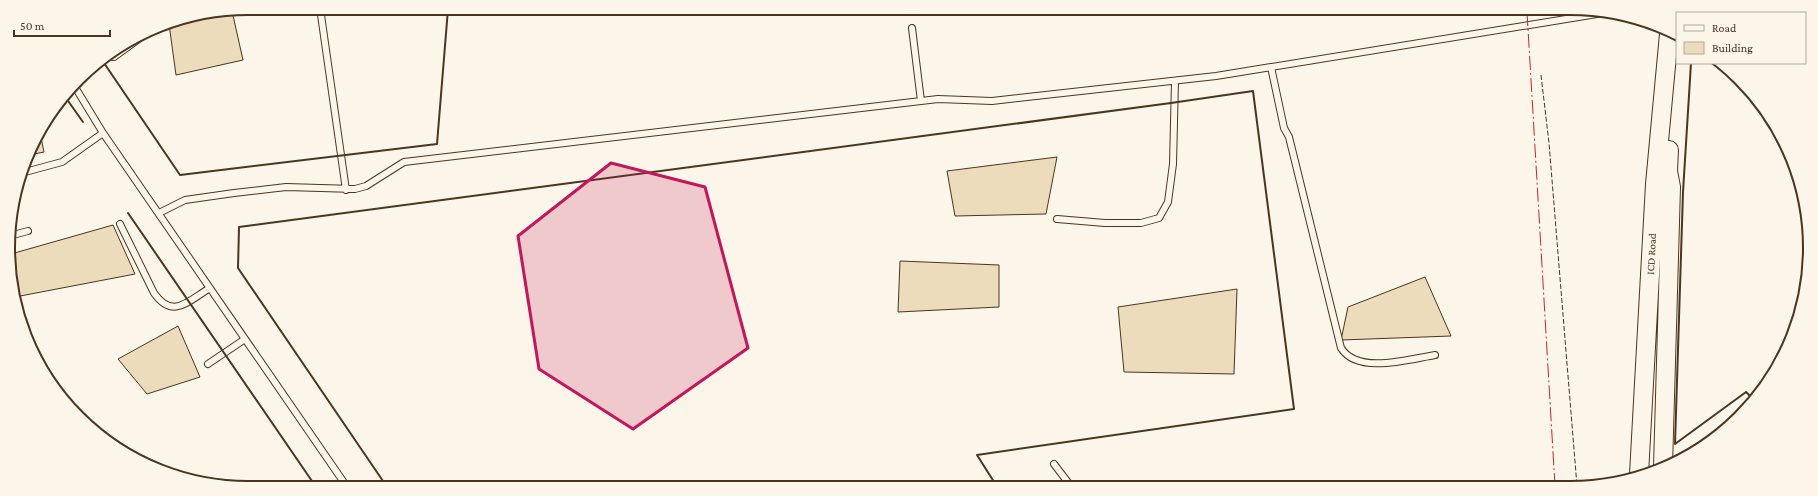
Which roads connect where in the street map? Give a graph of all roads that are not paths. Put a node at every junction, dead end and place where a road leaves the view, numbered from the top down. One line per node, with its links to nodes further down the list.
1 (321, 15): 12 (lane)
2 (1585, 15): 6 (lane)
3 (912, 28): 9 (lane)
4 (1670, 38): 22 (main road, ICD Road)
5 (1670, 38): 24 (main road, ICD Road)
6 (1271, 67): 7 (lane); 20 (lane)
7 (1174, 81): 9 (lane); 14 (lane)
8 (76, 90): 10 (lane)
9 (920, 101): 12 (lane)
10 (103, 133): 11 (lane); 13 (lane)
11 (28, 171)
12 (346, 190): 13 (lane)
13 (159, 213): 18 (lane)
14 (1057, 219)
15 (120, 224): 18 (lane)
16 (28, 230): 17 (lane)
17 (15, 234)
18 (210, 288): 19 (lane)
19 (245, 339): 21 (lane); 25 (lane)
20 (1435, 354)
21 (208, 364)
22 (1662, 462)
23 (1054, 464): 26 (lane)
24 (1639, 471)
25 (342, 481)
26 (1067, 481)

